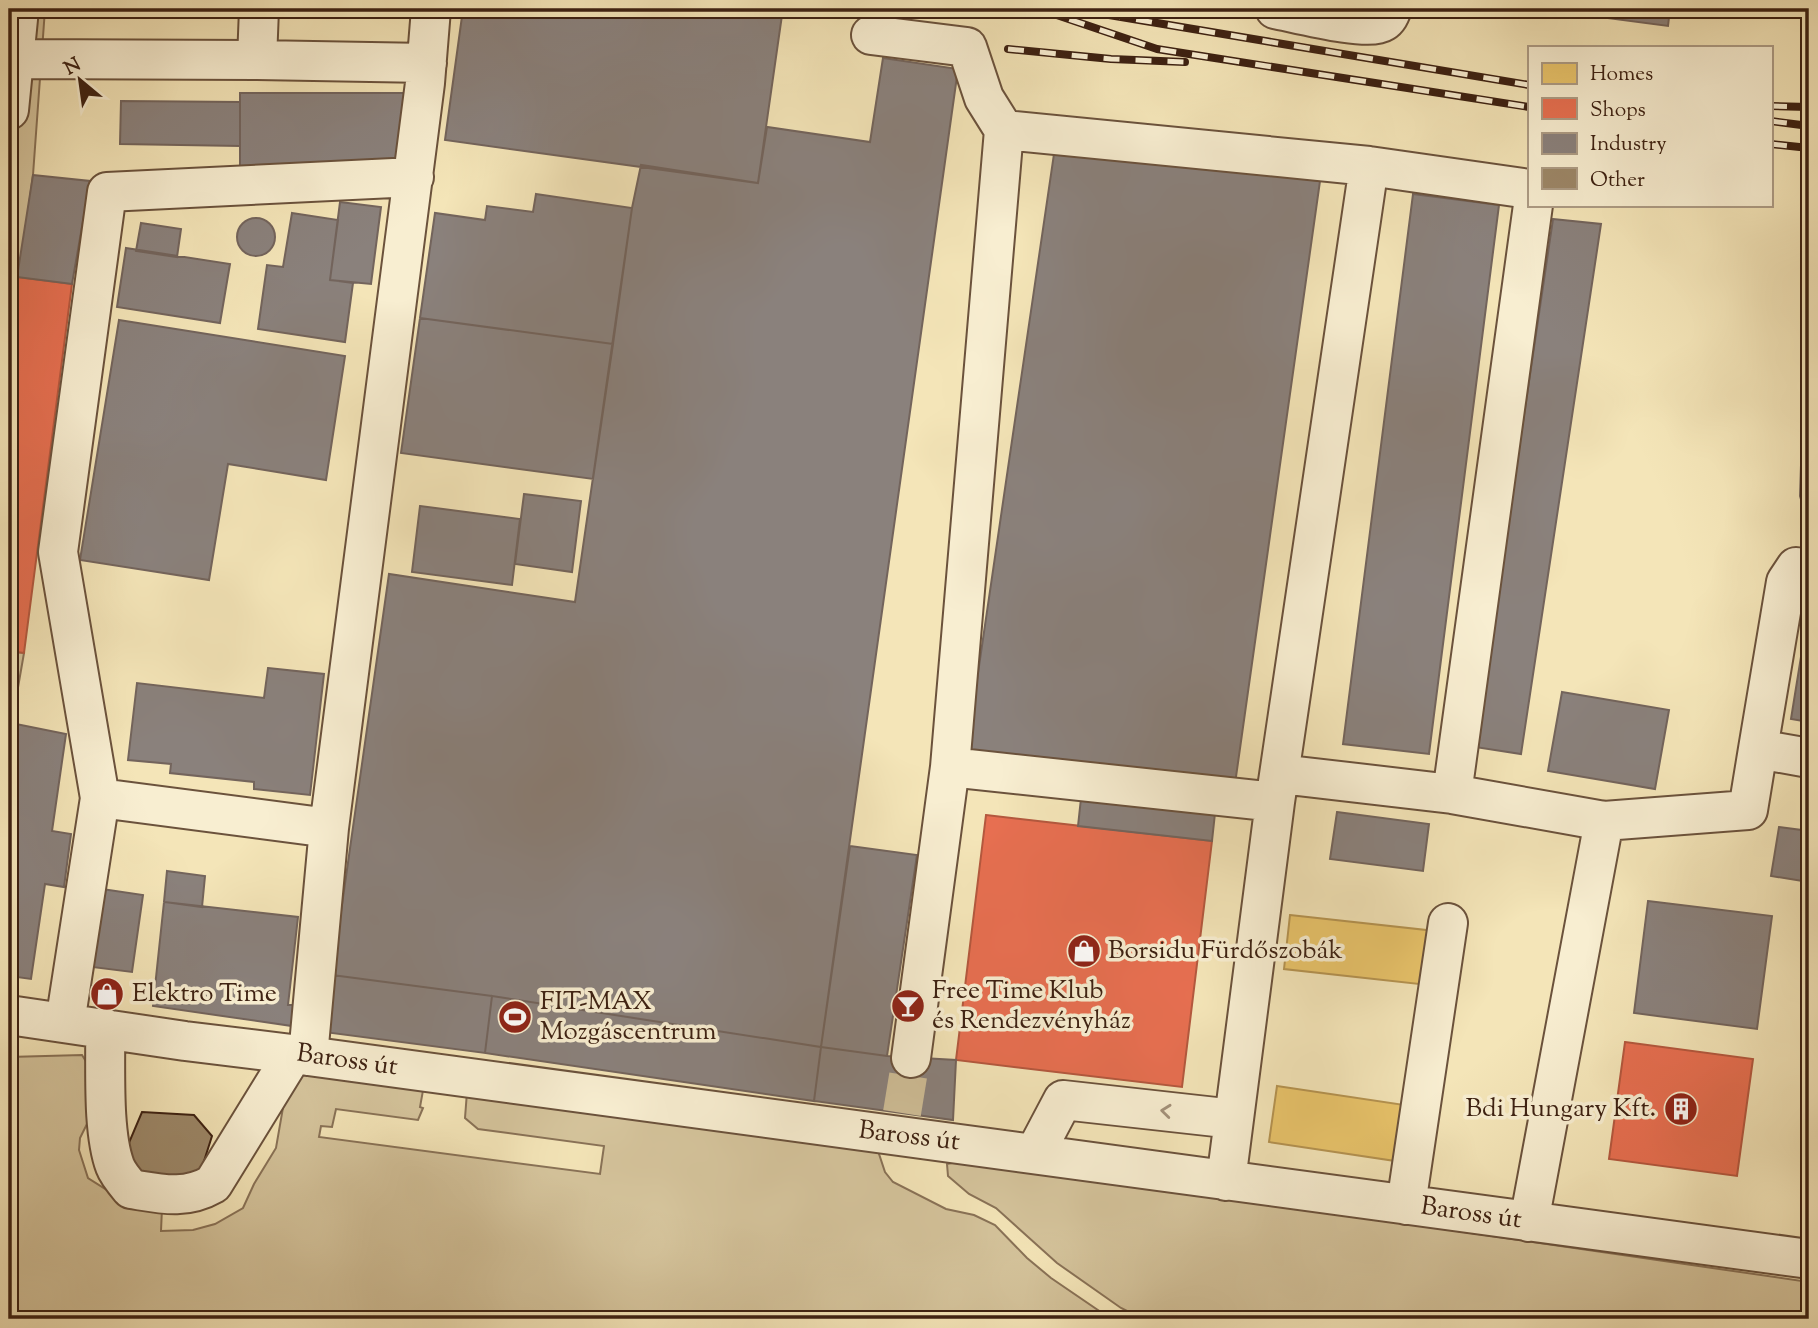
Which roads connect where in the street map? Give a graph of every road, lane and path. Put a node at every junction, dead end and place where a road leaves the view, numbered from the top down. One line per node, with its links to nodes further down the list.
1 (19, 9): 7 (street)
2 (260, 9): 8 (street)
3 (431, 9): 9 (street)
4 (1275, 9): 5 (street)
5 (1392, 9)
6 (871, 35): 11 (street)
7 (15, 60): 8 (street); 10 (street)
8 (257, 60): 9 (street)
9 (426, 73): 13 (street)
10 (9, 110)
11 (1004, 130): 12 (street); 19 (street)
12 (1369, 166): 14 (street); 20 (street)
13 (414, 177): 22 (street); 24 (street)
14 (1528, 189)
15 (1532, 206): 21 (street)
16 (1796, 567): 17 (street)
17 (1758, 750): 18 (street); 23 (street)
18 (1809, 758)
19 (950, 767): 20 (street); 30 (street)
20 (1278, 788): 21 (street); 31 (street)
21 (1452, 794): 23 (street)
22 (100, 798): 24 (street); 27 (street)
23 (1604, 821): 35 (street)
24 (329, 828): 29 (street)
25 (1448, 923): 34 (street)
26 (9, 1015): 27 (street, Baross út)
27 (65, 1023): 28 (street, Baross út)
28 (105, 1028): 29 (street, Baross út); 29 (street)
29 (300, 1055): 32 (street, Baross út)
30 (911, 1058)
31 (1234, 1119): 32 (street, one-way to 32); 33 (street)
32 (1035, 1153): 33 (street, Baross út)
33 (1226, 1181): 34 (street, Baross út)
34 (1406, 1205): 35 (street, Baross út)
35 (1529, 1222): 36 (street, Baross út)
36 (1809, 1259)

